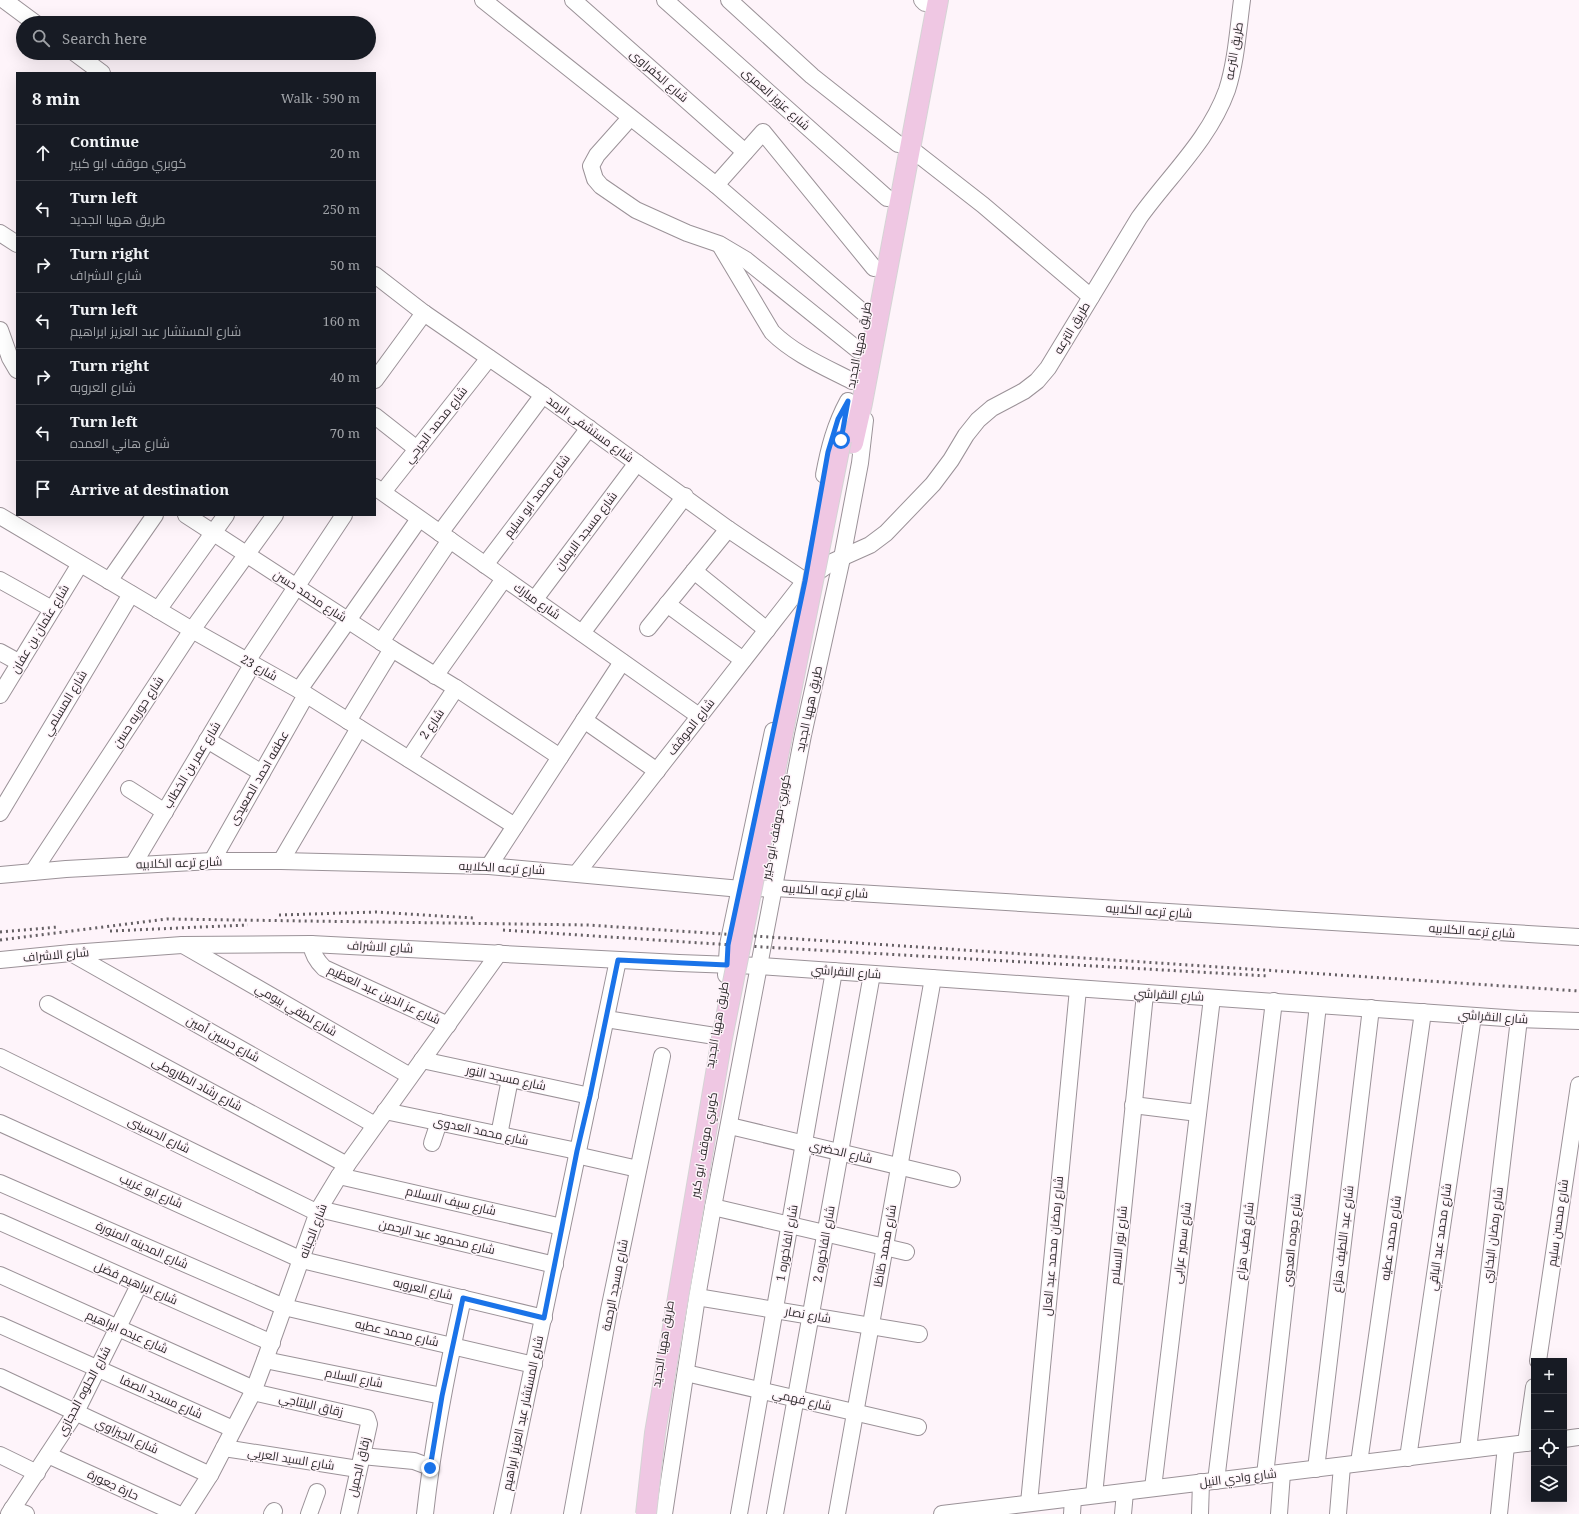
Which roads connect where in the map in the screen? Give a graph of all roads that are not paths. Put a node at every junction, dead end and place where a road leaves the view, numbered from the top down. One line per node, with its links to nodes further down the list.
1 (4, 0): 8 (street)
2 (483, 0): 11 (street)
3 (573, 0): 13 (street, شارع الكفراوى)
4 (665, 0): 15 (street, شارع عزوز العمرى)
5 (729, 0): 12 (street)
6 (1242, 0): 21 (street, طريق الترعه)
7 (928, 1): 12 (main road, طريق ههيا الجديد)
8 (26, 16)
9 (84, 60): 10 (street)
10 (101, 72)
11 (630, 118): 14 (street); 18 (street)
12 (904, 146): 15 (main road, طريق ههيا الجديد); 21 (street); 31 (main road, طريق ههيا الجديد)
13 (746, 152): 14 (street); 19 (street)
14 (716, 185): 23 (street)
15 (887, 198): 19 (main road, طريق ههيا الجديد)
16 (0, 233): 17 (street)
17 (16, 243)
18 (719, 244): 25 (street); 29 (street)
19 (874, 268): 23 (main road, طريق ههيا الجديد)
20 (376, 276): 22 (street, شارع مستشفى الرمد)
21 (1091, 297): 50 (street, طريق الترعه)
22 (424, 313): 26 (street, شارع مستشفى الرمد); 28 (street)
23 (865, 314): 25 (main road, طريق ههيا الجديد)
24 (0, 330): 27 (street)
25 (858, 350): 29 (main road, طريق ههيا الجديد)
26 (489, 358): 30 (street, شارع مستشفى الرمد); 35 (street, شارع محمد الجرحي)
27 (16, 368)
28 (376, 379)
29 (852, 381): 31 (main road, طريق ههيا الجديد)
30 (543, 395): 33 (street, شارع مستشفى الرمد); 48 (street)
31 (855, 402): 34 (main road, كوبري موقف ابو كبير); 50 (street, طريق ههيا الجديد); 57 (street, طريق ههيا الجديد)
32 (376, 417): 35 (street)
33 (589, 428): 36 (street, شارع مستشفى الرمد); 52 (street, شارع محمد ابو سليم)
34 (847, 441): 224 (main road, كوبري موقف ابو كبير, bridge); 225 (main road, كوبري موقف ابو كبير)
35 (417, 449): 37 (street, شارع محمد الجرحي)
36 (637, 463): 38 (street, شارع مستشفى الرمد); 60 (street, شارع مسجد الايمان)
37 (379, 490): 45 (street, شارع مبارك)
38 (685, 496): 46 (street, شارع مستشفى الرمد); 68 (street)
39 (0, 516): 51 (street, شارع 23)
40 (154, 516): 56 (street)
41 (187, 516): 47 (street, شارع محمد حسن)
42 (225, 516): 47 (street)
43 (274, 516): 49 (street)
44 (343, 516): 58 (street, شارع عمر بن الخطاب)
45 (419, 519): 48 (street, شارع مبارك); 64 (street, عطفه احمد الصعيدى)
46 (728, 529): 53 (street); 57 (street, شارع مستشفى الرمد)
47 (212, 534): 49 (street, شارع محمد حسن); 63 (street)
48 (445, 537): 52 (street, شارع مبارك); 69 (street)
49 (246, 554): 58 (street, شارع محمد حسن); 66 (street, شارع حوريه حسن)
50 (842, 558): 57 (street, طريق الترعه); 98 (street, طريق ههيا الجديد)
51 (80, 564): 56 (street, شارع 23); 62 (street, شارع عثمان بن عفان)
52 (485, 565): 54 (street, شارع مبارك)
53 (694, 571): 61 (street); 67 (street)
54 (504, 579): 60 (street, شارع مبارك); 75 (street)
55 (0, 580): 62 (street)
56 (108, 581): 59 (street, شارع 23)
57 (805, 581): 67 (street, شارع الموقف); 99 (street, طريق ههيا الجديد)
58 (296, 587): 64 (street, شارع محمد حسن); 74 (street, شارع عمر بن الخطاب)
59 (131, 594): 63 (street, شارع 23); 89 (street, شارع المسلمي)
60 (534, 599): 68 (street, شارع مبارك)
61 (667, 604): 65 (street); 71 (street)
62 (52, 609): 73 (street, شارع عثمان بن عفان)
63 (158, 610): 66 (street, شارع 23)
64 (348, 620): 69 (street, شارع محمد حسن); 77 (street, عطفه احمد الصعيدى)
65 (648, 628)
66 (192, 630): 74 (street, شارع 23); 95 (street, شارع حوريه حسن)
67 (767, 630): 71 (street, شارع الموقف)
68 (582, 633): 72 (street, شارع مبارك)
69 (386, 645): 75 (street, شارع محمد حسن); 81 (street)
70 (0, 652): 73 (street)
71 (743, 660): 79 (street, شارع الموقف)
72 (622, 662): 79 (street, شارع مبارك); 80 (street)
73 (20, 663): 78 (street, شارع عثمان بن عفان)
74 (250, 663): 77 (street, شارع 23); 82 (street, شارع عمر بن الخطاب)
75 (435, 676): 76 (street, شارع محمد حسن)
76 (456, 688): 83 (street, شارع محمد حسن); 84 (street, شارع 2)
77 (303, 693): 81 (street, شارع 23); 86 (street, عطفه احمد الصعيدى)
78 (0, 695)
79 (699, 716): 85 (street, شارع الموقف)
80 (584, 720): 83 (street); 85 (street)
81 (353, 724): 84 (street, شارع 23); 92 (street)
82 (207, 740): 86 (street); 88 (street, شارع عمر بن الخطاب)
83 (560, 757): 90 (street)
84 (408, 759): 90 (street, شارع 23)
85 (657, 771): 96 (street, شارع الموقف)
86 (262, 773): 91 (street, عطفه احمد الصعيدى)
87 (129, 789): 88 (street)
88 (165, 812): 93 (street, شارع عمر بن الخطاب)
89 (0, 813)
90 (516, 826): 94 (street)
91 (212, 861): 92 (street, شارع ترعه الكلابيه); 93 (street, شارع ترعه الكلابيه)
92 (281, 861): 94 (street, شارع ترعه الكلابيه)
93 (133, 865): 95 (street, شارع ترعه الكلابيه)
94 (489, 866): 96 (street, شارع ترعه الكلابيه)
95 (33, 872): 97 (street, شارع ترعه الكلابيه)
96 (577, 873): 99 (street, شارع ترعه الكلابيه)
97 (0, 875)
98 (775, 888): 99 (street, شارع ترعه الكلابيه); 100 (street, شارع ترعه الكلابيه); 108 (street, طريق ههيا الجديد)
99 (741, 889): 107 (street, طريق ههيا الجديد)
100 (1579, 937)
101 (311, 944): 102 (street, شارع الاشراف); 104 (street, شارع الاشراف); 124 (street, شارع عز الدين عبد العظيم)
102 (182, 945): 103 (street, شارع الاشراف); 129 (street, شارع لطفي بيومي)
103 (71, 953): 105 (street, شارع الاشراف); 138 (street, شارع حسين أمين)
104 (499, 953): 106 (street, شارع الاشراف); 124 (street, شارع الجبانه)
105 (0, 960)
106 (618, 960): 107 (street, شارع الاشراف); 121 (street, شارع المستشار عبد العزيز ابراهيم)
107 (727, 965): 108 (street, شارع الاشراف); 125 (street, طريق ههيا الجديد)
108 (760, 966): 109 (street, شارع النقراشي); 139 (street, طريق ههيا الجديد)
109 (834, 971): 110 (street, شارع النقراشي); 142 (street, شارع الفاخوره 1)
110 (872, 974): 111 (street, شارع النقراشي); 143 (street, شارع الفاخوره 2)
111 (933, 978): 112 (street, شارع النقراشي); 145 (street, شارع محمد ظاظا)
112 (1078, 989): 113 (street, شارع النقراشي); 214 (street, شارع رمضان محمد عبد العال)
113 (1145, 994): 114 (street, شارع النقراشي); 133 (street, شارع نور الاسلام)
114 (1212, 998): 115 (street, شارع النقراشي); 135 (street, شارع سمير عرابى)
115 (1274, 1002): 117 (street, شارع النقراشي); 208 (street, شارع قطب هزاع)
116 (48, 1004): 147 (street, شارع رشاد الطاروطى)
117 (1318, 1005): 118 (street, شارع النقراشي); 207 (street, شارع جوده العدوى)
118 (1371, 1008): 119 (street, شارع النقراشي); 203 (street, شارع عبد اللطيف هزاع)
119 (1423, 1012): 120 (street, شارع النقراشي); 200 (street, شارع محمد عطيه)
120 (1473, 1016): 122 (street, شارع النقراشي); 198 (street, شارع محمد عبد الباقي)
121 (606, 1019): 125 (street); 132 (street, شارع المستشار عبد العزيز ابراهيم)
122 (1520, 1019): 123 (street, شارع النقراشي); 195 (street, شارع رمضان البخاري)
123 (1579, 1021)
124 (448, 1024): 128 (street, شارع الجبانه)
125 (715, 1036): 223 (street, طريق ههيا الجديد)
126 (662, 1056): 146 (street, شارع مسجد الرحمة)
127 (0, 1057): 151 (street, شارع الحسينى)
128 (422, 1060): 129 (street, شارع الجبانه); 130 (street, شارع مسجد النور)
129 (410, 1076): 134 (street, شارع الجبانه)
130 (510, 1078): 132 (street, شارع مسجد النور); 140 (street)
131 (1579, 1085): 174 (street, شارع محسن سليم)
132 (590, 1096): 144 (street, شارع المستشار عبد العزيز ابراهيم)
133 (1134, 1105): 135 (street); 212 (street, شارع نور الاسلام)
134 (385, 1111): 136 (street, شارع محمد العدوى); 138 (street, شارع الجبانه)
135 (1198, 1113): 209 (street, شارع سمير عرابى)
136 (439, 1122): 140 (street, شارع محمد العدوى); 141 (street)
137 (0, 1123): 158 (street, شارع ابو غريب)
138 (375, 1125): 147 (street, شارع الجبانه)
139 (730, 1126): 142 (street, شارع الحضري); 150 (street, طريق ههيا الجديد)
140 (499, 1135): 144 (street, شارع محمد العدوى)
141 (432, 1143)
142 (804, 1144): 143 (street, شارع الحضري); 153 (street, شارع الفاخوره 1)
143 (840, 1152): 145 (street, شارع الحضري); 155 (street, شارع الفاخوره 2)
144 (577, 1153): 146 (street, شارع محمد العدوى); 154 (street, شارع المستشار عبد العزيز ابراهيم)
145 (899, 1166): 148 (street, شارع الحضري); 156 (street, شارع محمد ظاظا)
146 (638, 1169): 222 (street, شارع مسجد الرحمة)
147 (343, 1170): 151 (street, شارع الجبانه); 154 (street, شارع سيف الاسلام)
148 (952, 1179)
149 (0, 1183): 164 (street, شارع المدينه المنورة)
150 (713, 1207): 153 (street); 162 (street, طريق ههيا الجديد)
151 (318, 1211): 158 (street, شارع الجبانه); 159 (street, شارع محمود عبد الرحمن)
152 (0, 1222): 161 (street, شارع ابراهيم فضل)
153 (790, 1225): 155 (street); 165 (street, شارع الفاخوره 1)
154 (562, 1227): 159 (street, شارع المستشار عبد العزيز ابراهيم)
155 (826, 1233): 156 (street); 166 (street, شارع الفاخوره 2)
156 (885, 1247): 157 (street); 169 (street, شارع محمد ظاظا)
157 (906, 1252)
158 (302, 1260): 163 (street, شارع العروبه); 164 (street, شارع الجبانه)
159 (555, 1265): 167 (street, شارع المستشار عبد العزيز ابراهيم)
160 (0, 1275): 170 (street, شارع عبده ابراهيم)
161 (139, 1285): 170 (street, شارع الحلوه الحجازي); 172 (street, شارع ابراهيم فضل)
162 (697, 1297): 165 (street, شارع نصار); 178 (street, طريق ههيا الجديد)
163 (463, 1298): 167 (street, شارع العروبه); 173 (street)
164 (284, 1307): 172 (street, شارع الجبانه); 173 (street, شارع محمد عطيه)
165 (775, 1310): 166 (street, شارع نصار); 180 (street, شارع الفاخوره 1)
166 (811, 1316): 169 (street, شارع نصار); 184 (street, شارع الفاخوره 2)
167 (544, 1318): 176 (street, شارع المستشار عبد العزيز ابراهيم)
168 (0, 1325): 177 (street, شارع مسجد الصفا)
169 (870, 1326): 171 (street, شارع نصار); 186 (street, شارع محمد ظاظا)
170 (117, 1328): 177 (street, شارع الحلوه الحجازي); 181 (street, شارع عبده ابراهيم)
171 (919, 1334)
172 (272, 1343): 175 (street, شارع الجبانه)
173 (452, 1346): 176 (street, شارع محمد عطيه); 183 (street)
174 (1538, 1358)
175 (265, 1360): 181 (street, شارع الجبانه); 183 (street, شارع السلام)
176 (534, 1365): 221 (street, شارع المستشار عبد العزيز ابراهيم)
177 (98, 1368): 185 (street, شارع الحلوه الحجازي); 189 (street, شارع مسجد الصفا)
178 (686, 1373): 180 (street, شارع فهمي); 226 (street, طريق ههيا الجديد)
179 (0, 1377): 185 (street, شارع الجيزاوي)
180 (761, 1390): 184 (street, شارع فهمي); 227 (street, شارع الفاخوره 1)
181 (253, 1391): 187 (street, زقاق البلتاجي); 189 (street, شارع الجبانه)
182 (1534, 1394): 192 (street)
183 (442, 1396): 202 (street)
184 (796, 1399): 186 (street, شارع فهمي); 228 (street, شارع الفاخوره 2)
185 (76, 1412): 197 (street, شارع الحلوه الحجازي); 206 (street, شارع الجيزاوي)
186 (855, 1413): 188 (street, شارع فهمي); 229 (street, شارع محمد ظاظا)
187 (369, 1421): 199 (street, زقاق الجميل)
188 (918, 1427)
189 (233, 1429): 194 (street, شارع الجبانه)
190 (1579, 1437): 191 (street)
191 (1567, 1439)
192 (1530, 1443): 193 (street, شارع وادي النيل)
193 (1506, 1446): 195 (street, شارع وادي النيل); 236 (street)
194 (224, 1448): 199 (street, شارع السيد العربي); 206 (street, شارع الجبانه)
195 (1468, 1450): 198 (street, شارع وادي النيل)
196 (0, 1455): 204 (street)
197 (48, 1455): 204 (street, شارع الحلوه الحجازي); 216 (street, حارة جعورة)
198 (1408, 1458): 200 (street, شارع وادي النيل)
199 (360, 1462): 202 (street, شارع السيد العربي); 219 (street, زقاق الجميل)
200 (1359, 1464): 201 (street, شارع وادي النيل)
201 (1342, 1466): 203 (street, شارع وادي النيل); 235 (street)
202 (430, 1468): 220 (street)
203 (1316, 1469): 205 (street, شارع وادي النيل)
204 (37, 1473): 215 (street, شارع الحلوه الحجازي)
205 (1282, 1473): 207 (street, شارع وادي النيل); 234 (street)
206 (210, 1475): 216 (street, شارع الجبانه)
207 (1265, 1475): 208 (street, شارع وادي النيل)
208 (1209, 1482): 209 (street, شارع وادي النيل); 233 (street, شارع قطب هزاع)
209 (1153, 1488): 211 (street, شارع وادي النيل)
210 (317, 1492): 218 (street)
211 (1125, 1492): 212 (street, شارع وادي النيل); 232 (street)
212 (1094, 1495): 213 (street, شارع وادي النيل)
213 (1073, 1498): 214 (street, شارع وادي النيل); 231 (street)
214 (1029, 1503): 217 (street, شارع وادي النيل)
215 (16, 1512)
216 (185, 1513)
217 (962, 1513): 230 (street, شارع وادي النيل)
218 (309, 1514)
219 (349, 1514)
220 (425, 1514)
221 (502, 1514)
222 (572, 1514)
223 (640, 1514)
224 (646, 1514)
225 (659, 1514)
226 (664, 1514)
227 (739, 1514)
228 (775, 1514)
229 (837, 1514)
230 (942, 1514)
231 (1072, 1514)
232 (1123, 1514)
233 (1200, 1514)
234 (1279, 1514)
235 (1338, 1514)
236 (1499, 1514)

